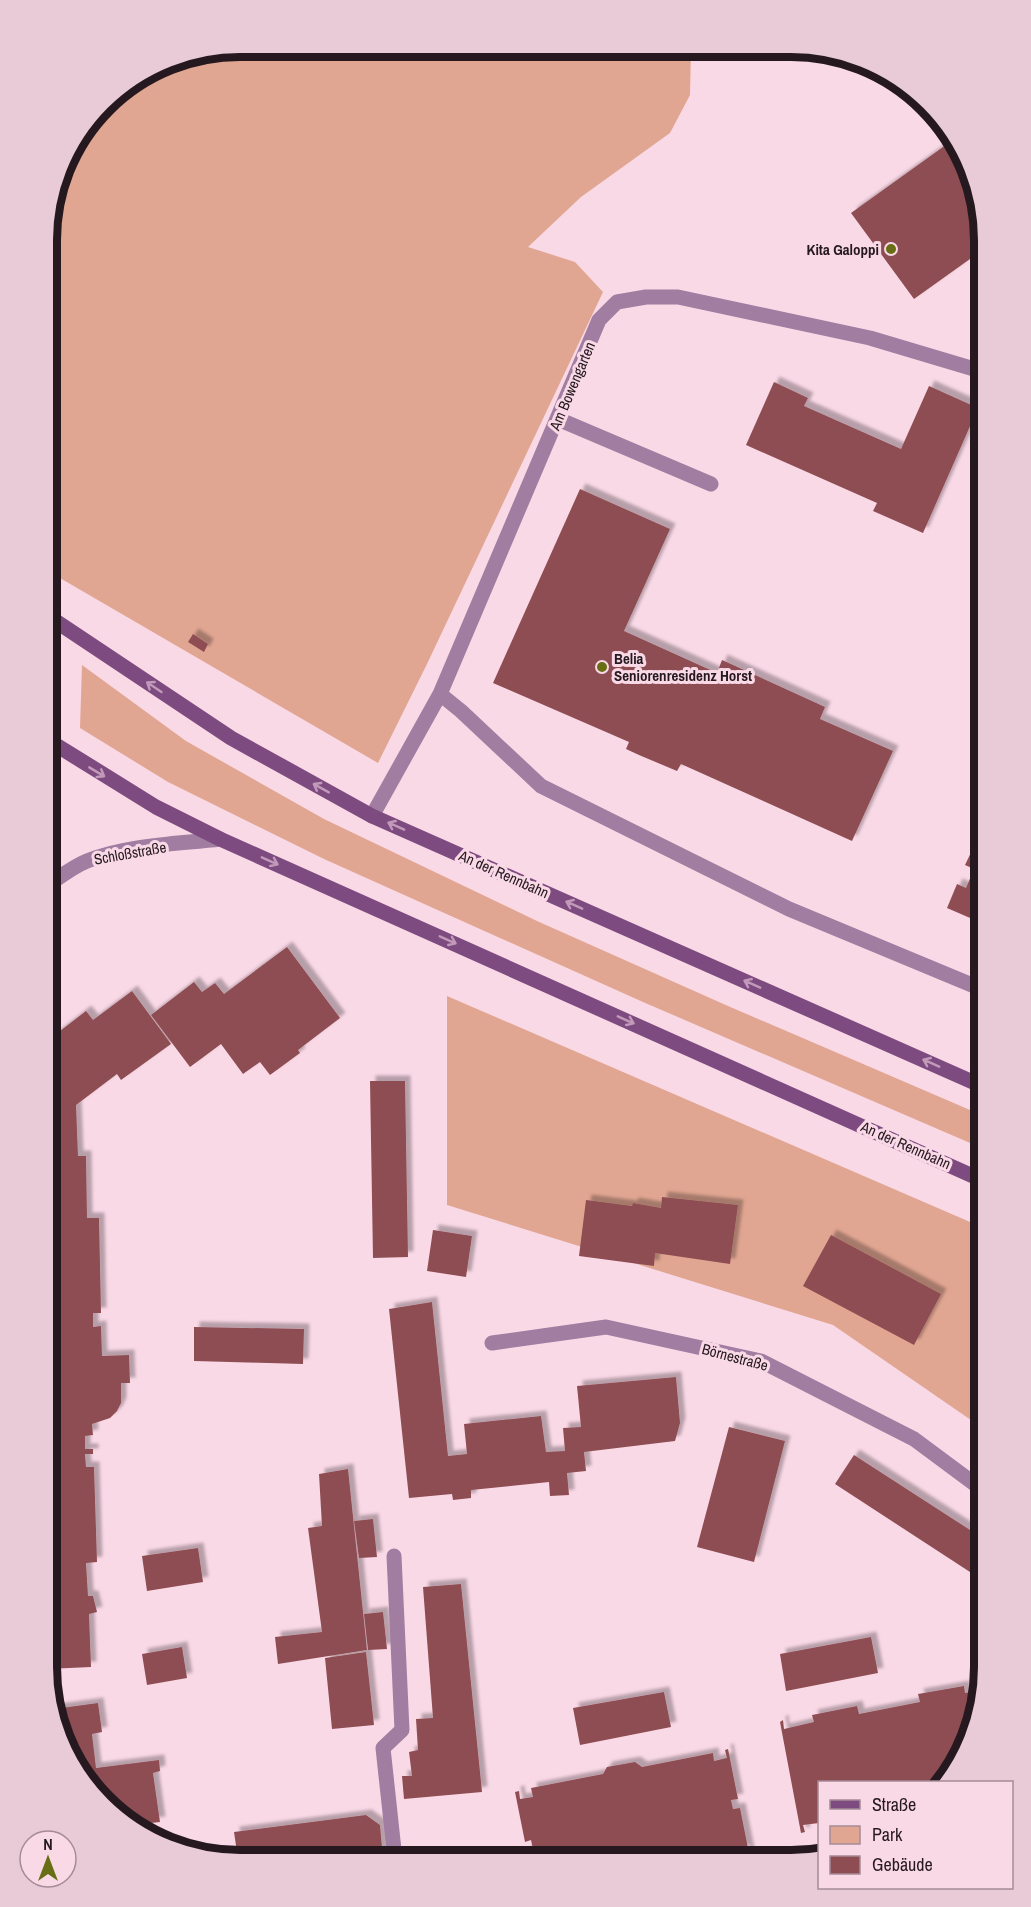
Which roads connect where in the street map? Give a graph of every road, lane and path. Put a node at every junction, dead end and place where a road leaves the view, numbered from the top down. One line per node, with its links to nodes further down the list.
1 (974, 369): 2 (street, Am Bowengarten)
2 (558, 419): 3 (street); 5 (street, Am Bowengarten)
3 (711, 484)
4 (57, 622): 7 (main road, An der Rennbahn, one-way to 4)
5 (440, 694): 7 (street, Am Bowengarten); 10 (street)
6 (57, 746): 8 (main road, An der Rennbahn, one-way to 8)
7 (372, 816): 11 (main road, An der Rennbahn, one-way to 7)
8 (220, 839): 9 (street, Schloßstraße); 12 (main road, An der Rennbahn, one-way to 12)
9 (57, 879)
10 (974, 986)
11 (974, 1082)
12 (974, 1177)
13 (492, 1343): 14 (street, Börnestraße)
14 (974, 1484)
15 (394, 1556): 16 (street)
16 (394, 1850)

